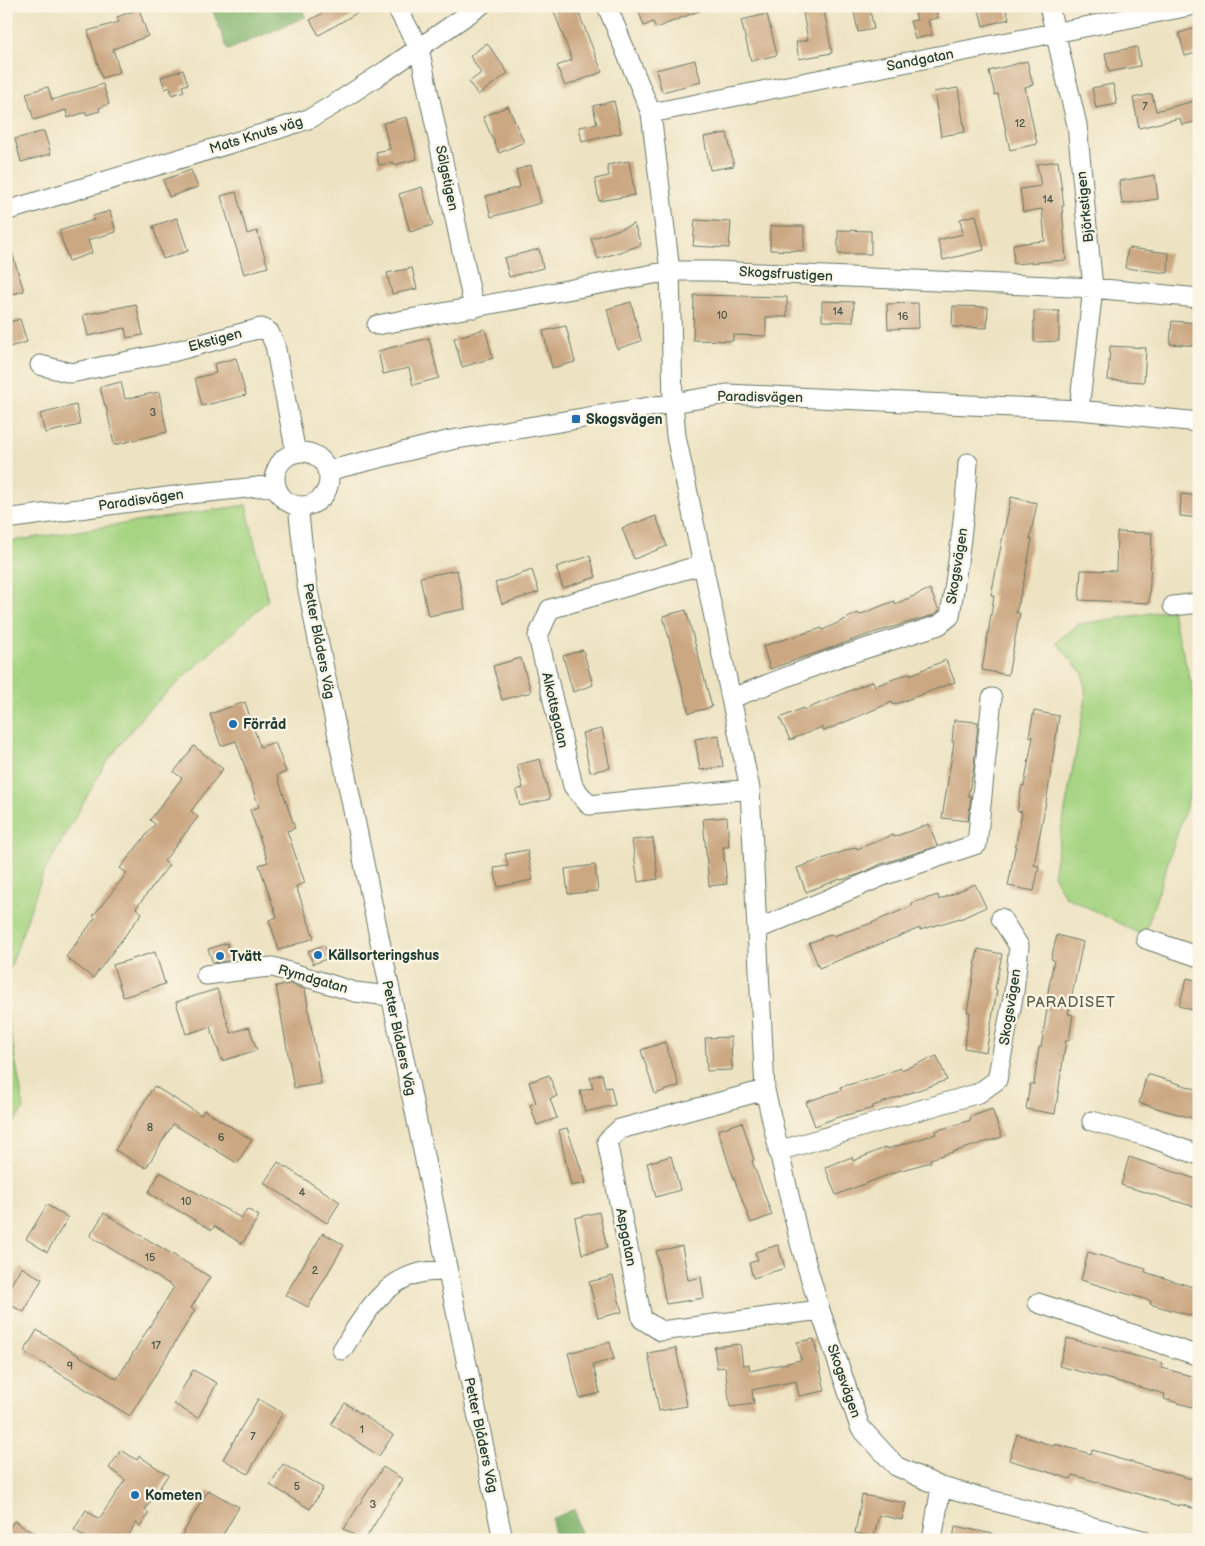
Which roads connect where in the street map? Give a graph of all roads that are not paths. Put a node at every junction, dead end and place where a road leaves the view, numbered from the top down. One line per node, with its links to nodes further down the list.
1 (396, 6): 7 (street, Sälgstigen)
2 (480, 6): 7 (street, Mats Knuts väg)
3 (607, 6): 8 (street, Skogsvägen)
4 (1048, 6): 6 (street, Björkstigen)
5 (1190, 6): 6 (street, Sandgatan)
6 (1055, 33): 8 (street, Sandgatan); 11 (street, Björkstigen)
7 (419, 48): 9 (street, Mats Knuts väg); 13 (street, Sälgstigen)
8 (650, 112): 10 (street, Skogsvägen)
9 (6, 211)
10 (670, 271): 11 (street, Skogsfrustigen); 13 (street, Skogsfrustigen); 16 (street, Skogsvägen)
11 (1092, 288): 12 (street, Skogsfrustigen); 17 (street, Björkstigen)
12 (1199, 298)
13 (474, 308): 14 (street, Skogsfrustigen)
14 (377, 325)
15 (40, 365): 19 (street, Ekstigen)
16 (673, 402): 17 (street, Paradisvägen); 21 (street, Paradisvägen); 25 (street, Skogsvägen)
17 (1078, 410): 18 (street, Paradisvägen)
18 (1199, 422)
19 (296, 453): 21 (street); 22 (street)
20 (968, 463): 28 (street, Skogsvägen)
21 (328, 471): 23 (street)
22 (276, 485): 23 (street); 24 (street, Paradisvägen)
23 (298, 506): 36 (street, Petter Blåders Väg)
24 (6, 519)
25 (704, 564): 28 (street, Skogsvägen); 30 (street, Alkottsgatan)
26 (1199, 603): 27 (street)
27 (1173, 606)
28 (732, 698): 30 (street, Skogsvägen)
29 (992, 698): 32 (street)
30 (750, 789): 32 (street, Skogsvägen)
31 (1000, 918): 39 (street, Skogsvägen)
32 (758, 929): 37 (street, Skogsvägen)
33 (1146, 939): 34 (street)
34 (1199, 956)
35 (206, 975): 36 (street, Rymdgatan)
36 (390, 996): 41 (street, Petter Blåders Väg)
37 (765, 1090): 39 (street, Skogsvägen); 43 (street, Aspgatan)
38 (1092, 1121): 40 (street)
39 (778, 1151): 43 (street, Skogsvägen)
40 (1199, 1155)
41 (447, 1270): 44 (street); 47 (street, Petter Blåders Väg)
42 (1038, 1303): 45 (street)
43 (820, 1310): 46 (street, Skogsvägen)
44 (342, 1350)
45 (1199, 1356)
46 (941, 1487): 48 (street); 49 (street, Skogsvägen)
47 (503, 1540)
48 (932, 1540)
49 (1142, 1540)

